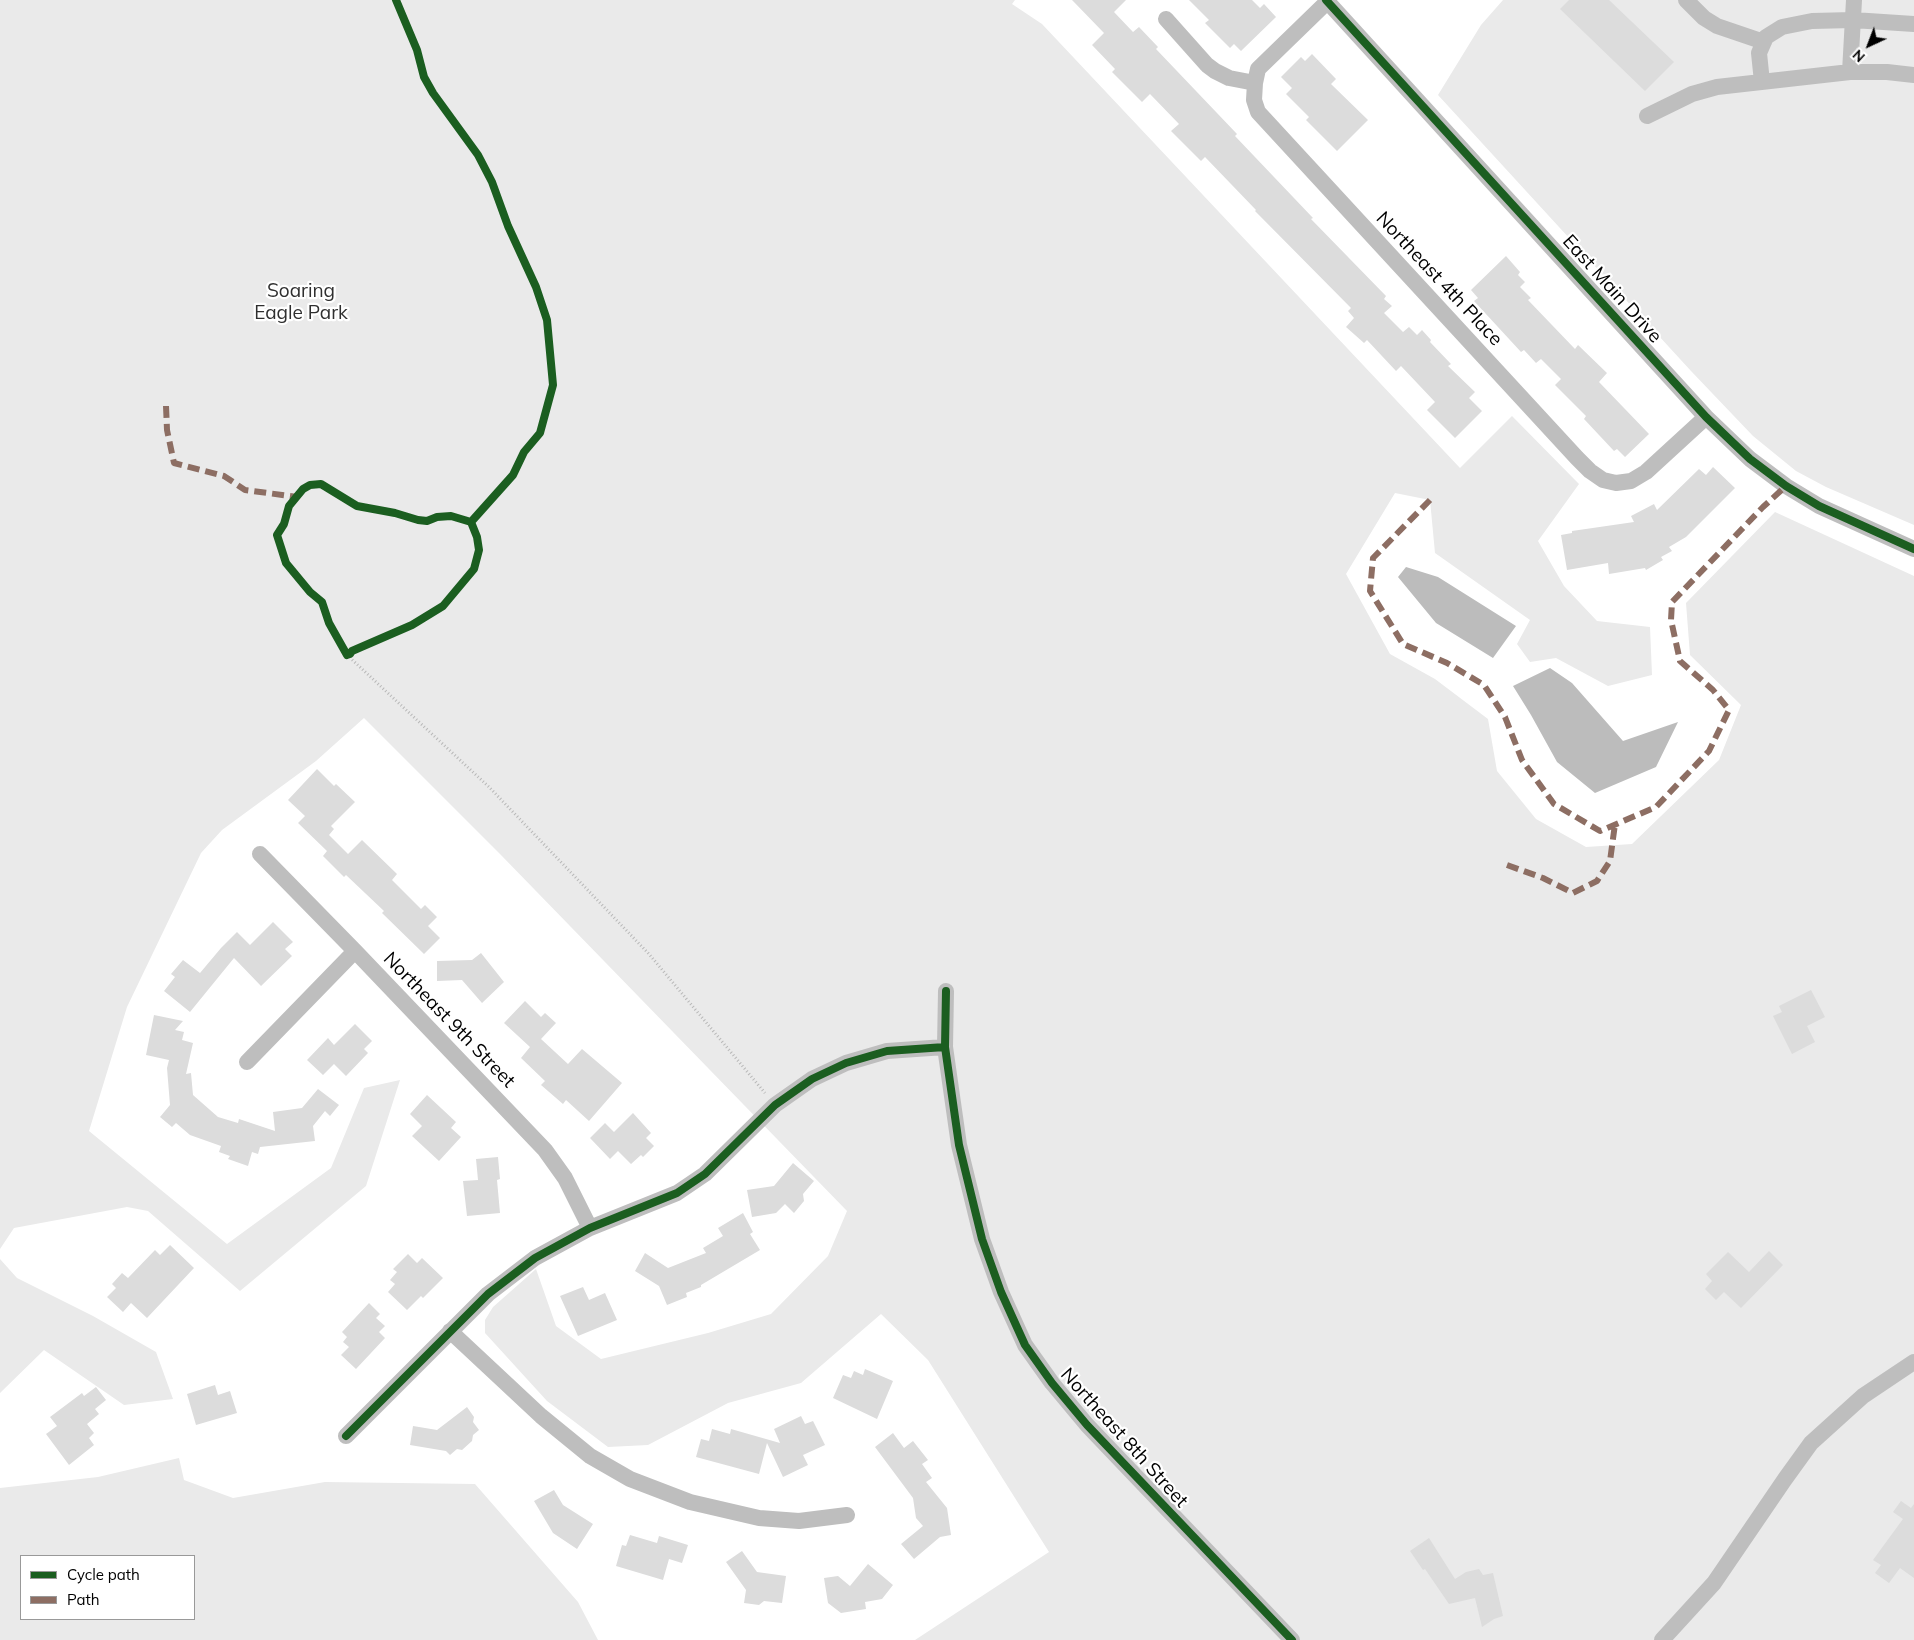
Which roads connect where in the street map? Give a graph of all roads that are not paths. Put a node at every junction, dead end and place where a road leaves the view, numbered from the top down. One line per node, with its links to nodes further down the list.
1 (1686, 0): 7 (street)
2 (1854, 0): 5 (street)
3 (1326, 1): 11 (street); 13 (street, East Main Drive)
4 (1166, 19): 11 (street)
5 (1853, 20): 6 (street); 7 (street); 8 (street)
6 (1914, 24)
7 (1764, 42): 10 (street)
8 (1850, 72): 9 (street); 10 (street)
9 (1914, 75)
10 (1762, 82): 12 (street)
11 (1254, 83): 13 (street, Northeast 4th Place)
12 (1647, 116)
13 (1706, 417): 14 (street, East Main Drive)
14 (1914, 548)
15 (260, 854): 16 (street, Northeast 9th Street)
16 (355, 951): 19 (street); 20 (street, Northeast 9th Street)
17 (946, 990): 18 (street, Northeast 8th Street)
18 (945, 1047): 20 (street); 25 (street, Northeast 8th Street)
19 (247, 1062)
20 (590, 1228): 21 (street)
21 (450, 1331): 23 (street); 24 (street)
22 (1914, 1362): 26 (street)
23 (346, 1436)
24 (847, 1515)
25 (1292, 1640)
26 (1662, 1640)

